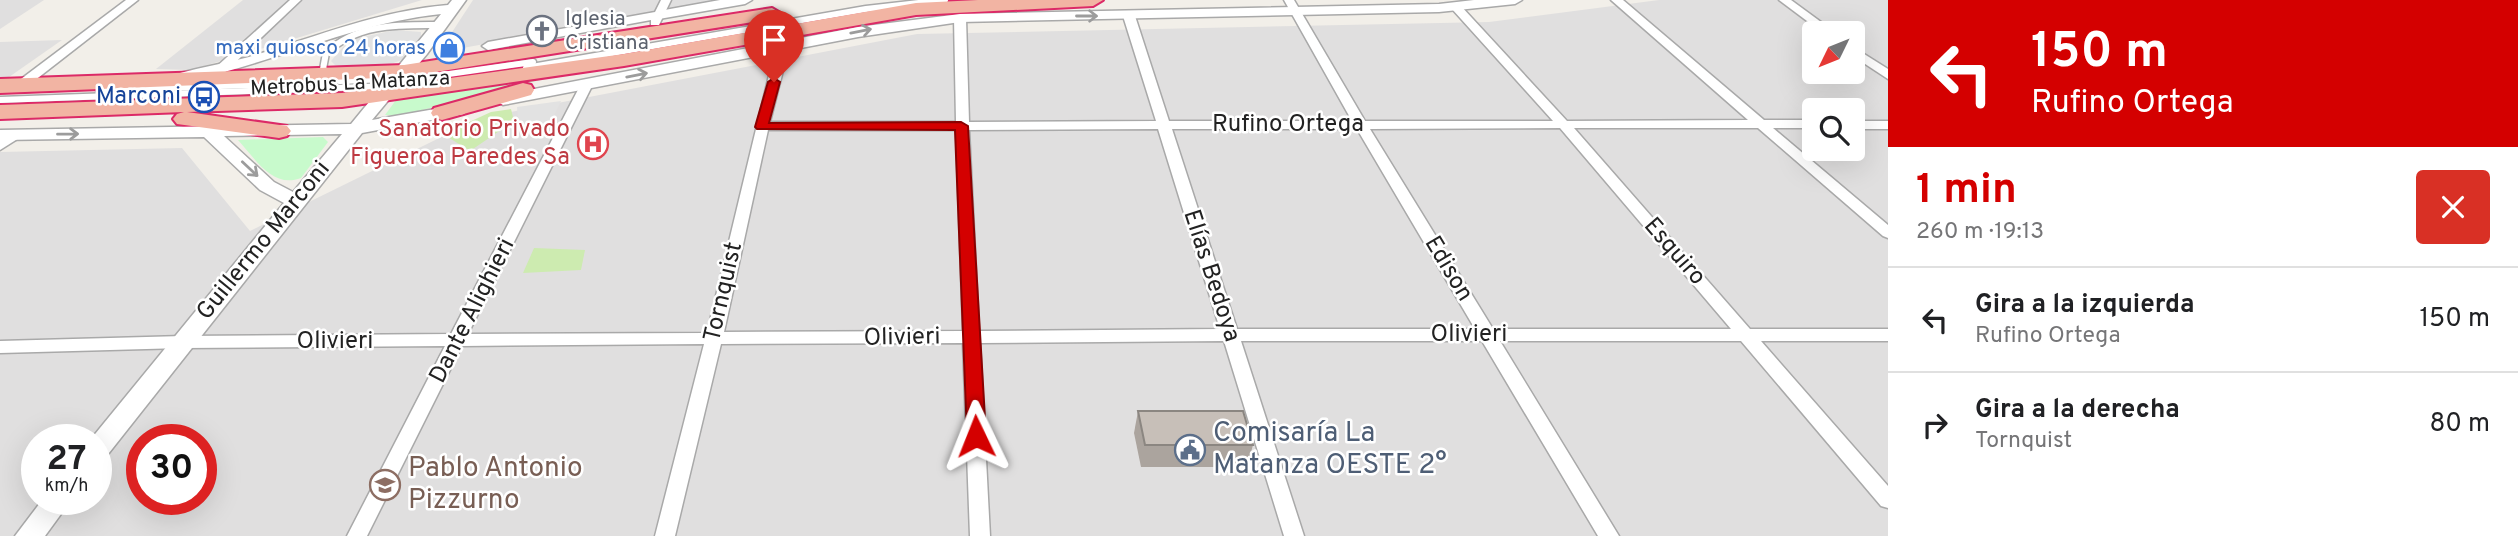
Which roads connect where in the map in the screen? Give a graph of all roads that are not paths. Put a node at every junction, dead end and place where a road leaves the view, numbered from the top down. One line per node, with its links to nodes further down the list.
1 (132, 0): 30 (street)
2 (296, 0): 24 (street)
3 (666, 0): 18 (street)
4 (745, 0): 18 (street)
5 (861, 0): 18 (highway)
6 (905, 0): 28 (lane, Metrobus La Matanza)
7 (945, 0): 28 (lane, Metrobus La Matanza)
8 (1093, 0): 22 (highway)
9 (1515, 0): 14 (street)
10 (1616, 0): 35 (street)
11 (1784, 0): 17 (street)
12 (455, 5): 19 (street, Guillermo Marconi); 24 (street)
13 (1293, 6): 14 (street); 15 (street); 37 (street, Edison)
14 (1456, 7): 38 (street, Esquiro)
15 (1129, 16): 16 (street, one-way to 15); 42 (street, Elías Bedoya)
16 (960, 18): 21 (street, one-way to 16); 41 (street)
17 (1813, 21)
18 (657, 24): 20 (street); 28 (highway)
19 (440, 25): 26 (lane); 28 (street, Guillermo Marconi)
20 (488, 46)
21 (780, 48): 29 (street, one-way to 21); 43 (street, Tornquist)
22 (665, 53): 28 (highway); 34 (highway)
23 (1866, 59): 25 (street)
24 (219, 71): 27 (street)
25 (1888, 75)
26 (338, 76): 27 (highway); 28 (highway)
27 (151, 81): 30 (highway)
28 (394, 83): 31 (lane, Metrobus La Matanza); 32 (highway); 44 (street, Guillermo Marconi)
29 (587, 84): 34 (street); 57 (street, Dante Alighieri)
30 (10, 85)
31 (0, 98)
32 (78, 110): 33 (highway); 46 (highway)
33 (0, 112)
34 (442, 113): 44 (street)
35 (1761, 124): 36 (street, Rufino Ortega); 38 (street, Rufino Ortega); 49 (street)
36 (1802, 124)
37 (1361, 125): 38 (street, Rufino Ortega); 42 (street, Rufino Ortega); 51 (street, Edison)
38 (1564, 125): 53 (street, Esquiro)
39 (1865, 125): 40 (street)
40 (1888, 125)
41 (961, 126): 42 (street, Rufino Ortega); 43 (street, Rufino Ortega); 54 (street)
42 (1162, 126): 50 (street, Elías Bedoya)
43 (762, 127): 55 (street, Tornquist)
44 (354, 129): 46 (street); 48 (street, Guillermo Marconi)
45 (208, 131): 46 (street); 47 (street, one-way to 45); 48 (street, one-way to 48)
46 (279, 131)
47 (5, 139)
48 (296, 201): 56 (street, Guillermo Marconi)
49 (1888, 233)
50 (1231, 335): 51 (street, Olivieri); 54 (street, Olivieri); 66 (street, Elías Bedoya)
51 (1488, 335): 53 (street, Olivieri); 67 (street, Edison)
52 (1888, 335): 53 (street, Olivieri)
53 (1747, 336): 60 (street, Esquiro)
54 (973, 337): 55 (street, Olivieri); 65 (street)
55 (714, 339): 57 (street, Olivieri); 64 (street, Tornquist)
56 (183, 342): 57 (street, Olivieri); 58 (street, Olivieri); 59 (street, Guillermo Marconi)
57 (457, 342): 63 (street, Dante Alighieri)
58 (0, 347)
59 (112, 431)
60 (1888, 499)
61 (46, 515): 62 (street)
62 (29, 536)
63 (357, 536)
64 (665, 536)
65 (980, 536)
66 (1294, 536)
67 (1609, 536)

